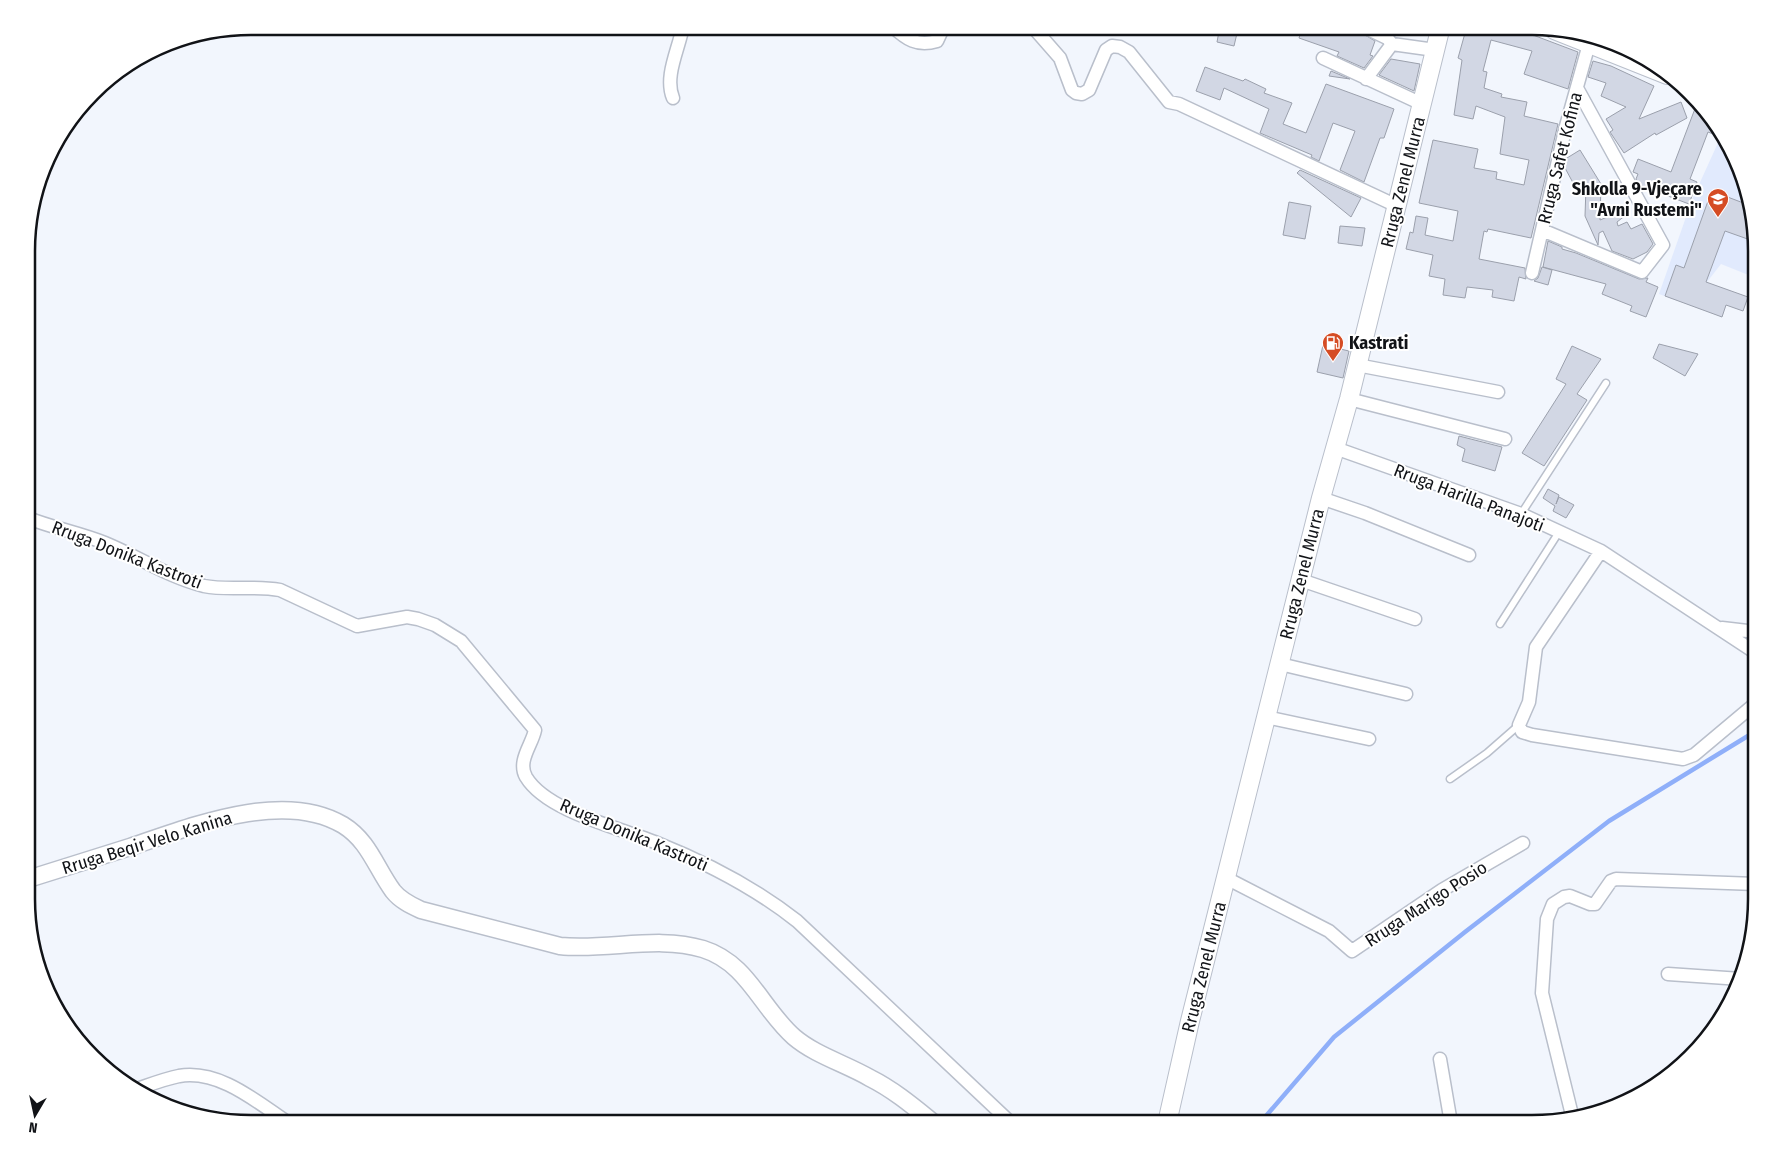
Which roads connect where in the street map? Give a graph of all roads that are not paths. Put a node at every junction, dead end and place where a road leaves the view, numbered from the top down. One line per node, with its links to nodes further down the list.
1 (680, 35): 15 (street)
2 (902, 35): 3 (street)
3 (940, 35)
4 (1040, 35): 17 (street)
5 (1381, 35): 8 (street)
6 (1439, 35): 10 (main road, Rruga Zenel Murra)
7 (1579, 40): 9 (main road)
8 (1392, 44): 10 (street); 13 (street)
9 (1589, 44): 11 (main road); 14 (street, Rruga Safet Kofina)
10 (1435, 50): 16 (main road, Rruga Zenel Murra)
11 (1625, 55)
12 (1323, 58): 13 (street)
13 (1366, 79): 16 (street)
14 (1577, 88): 18 (street, Rruga Safet Kofina); 18 (street)
15 (673, 98)
16 (1422, 104): 17 (main road, Rruga Zenel Murra)
17 (1397, 206): 20 (main road, Rruga Zenel Murra)
18 (1542, 230): 19 (street, Rruga Safet Kofina)
19 (1532, 273)
20 (1357, 365): 22 (street); 23 (main road, Rruga Zenel Murra)
21 (1606, 383): 27 (lane)
22 (1498, 392)
23 (1349, 399): 24 (street); 25 (main road, Rruga Zenel Murra)
24 (1505, 439)
25 (1335, 448): 26 (main road, Rruga Zenel Murra); 27 (street, Rruga Harilla Panajoti)
26 (1321, 498): 31 (street); 32 (main road, Rruga Zenel Murra)
27 (1521, 514): 29 (street, Rruga Harilla Panajoti)
28 (35, 520): 56 (street, Rruga Donika Kastroti)
29 (1559, 532): 30 (street, Rruga Harilla Panajoti); 34 (lane)
30 (1601, 551): 35 (street, Rruga Harilla Panajoti); 42 (street)
31 (1469, 556)
32 (1301, 580): 33 (street); 38 (main road, Rruga Zenel Murra)
33 (1415, 619)
34 (1500, 624)
35 (1720, 627): 36 (street); 37 (street, Rruga Harilla Panajoti)
36 (1748, 631)
37 (1748, 647)
38 (1280, 664): 39 (street); 41 (main road, Rruga Zenel Murra)
39 (1406, 694)
40 (1748, 711): 42 (street)
41 (1266, 717): 43 (street); 47 (main road, Rruga Zenel Murra)
42 (1519, 725): 44 (lane)
43 (1369, 739)
44 (1450, 779)
45 (1523, 843): 47 (street, Rruga Marigo Posio)
46 (35, 877): 55 (street, Rruga Beqir Velo Kanina)
47 (1226, 878): 57 (main road, Rruga Zenel Murra)
48 (1748, 884): 53 (street)
49 (1668, 974): 50 (street)
50 (1733, 978)
51 (1440, 1059): 58 (street)
52 (144, 1087): 54 (street)
53 (1571, 1111)
54 (276, 1115)
55 (923, 1115)
56 (1002, 1115)
57 (1168, 1115)
58 (1450, 1115)

